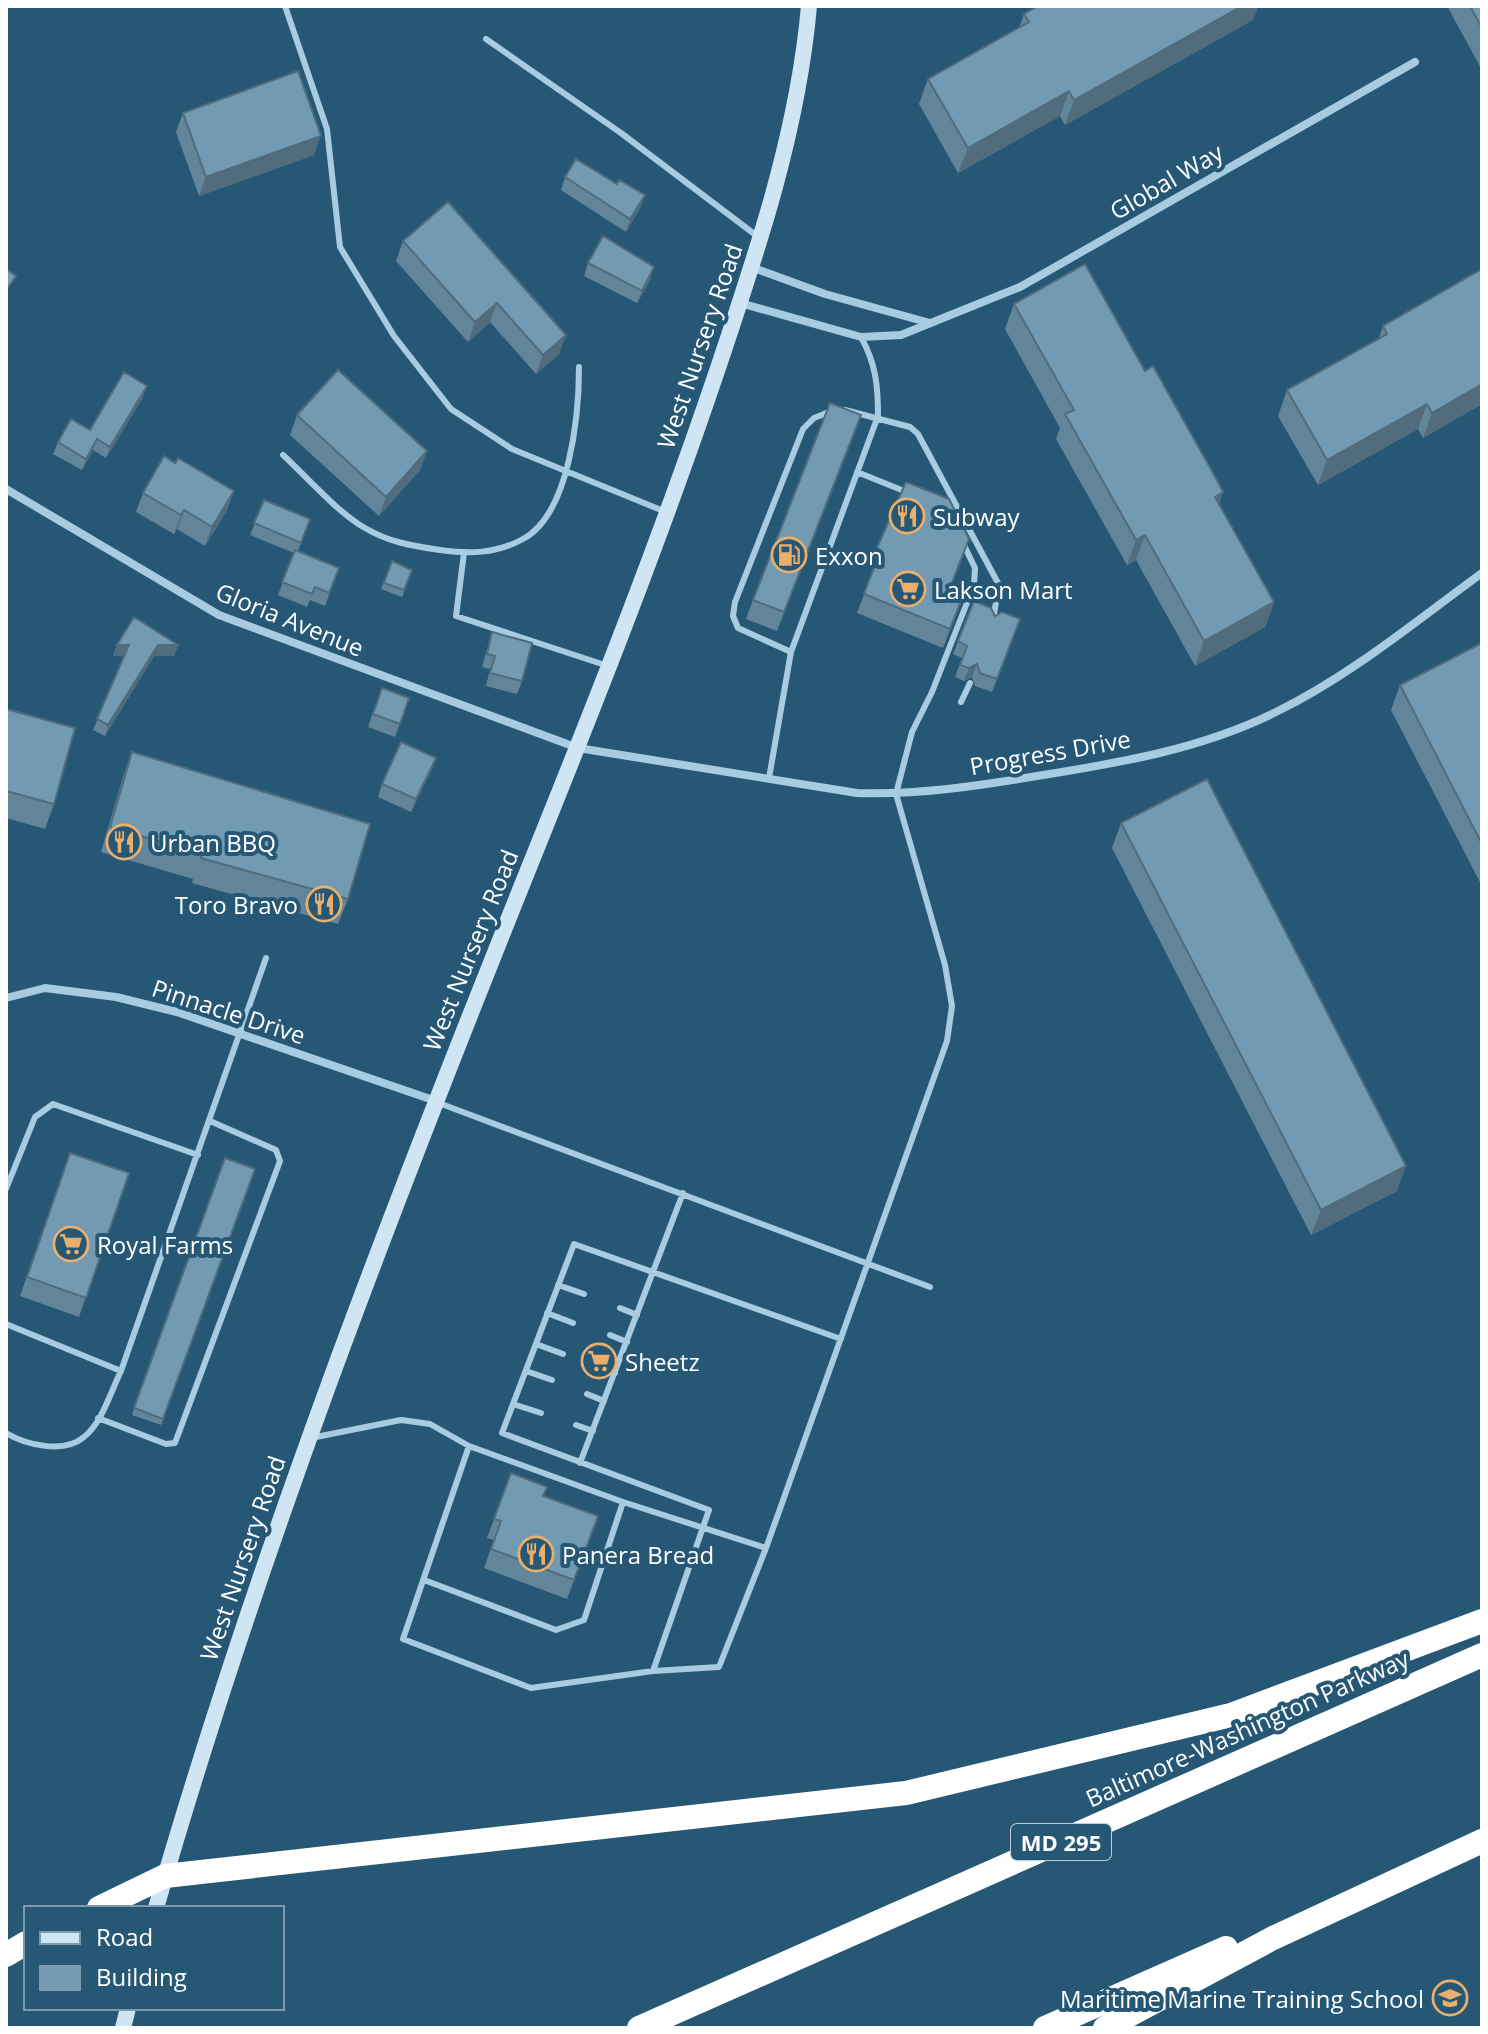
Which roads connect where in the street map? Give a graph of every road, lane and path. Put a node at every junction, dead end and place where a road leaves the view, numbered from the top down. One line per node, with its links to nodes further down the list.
1 (285, 6): 13 (lane)
2 (809, 6): 5 (main road, West Nursery Road)
3 (486, 39): 5 (lane)
4 (1415, 62): 8 (street, Global Way)
5 (760, 239): 6 (main road, West Nursery Road)
6 (751, 267): 7 (main road, West Nursery Road); 8 (street)
7 (740, 303): 9 (street, Global Way); 17 (main road, West Nursery Road)
8 (931, 323): 9 (street, Global Way)
9 (861, 337): 11 (lane)
10 (579, 367): 13 (lane)
11 (878, 416): 14 (lane); 21 (lane); 22 (lane)
12 (283, 455): 19 (lane)
13 (565, 471): 17 (lane); 19 (lane)
14 (857, 472): 16 (lane); 22 (lane)
15 (6, 489): 26 (street, Gloria Avenue)
16 (924, 500)
17 (666, 512): 23 (main road, West Nursery Road)
18 (956, 528): 28 (lane)
19 (464, 553): 23 (lane)
20 (1482, 573): 28 (street, Progress Drive)
21 (992, 623)
22 (791, 652): 27 (lane)
23 (608, 666): 26 (main road, West Nursery Road)
24 (970, 683): 25 (lane)
25 (961, 702)
26 (578, 748): 27 (street, Progress Drive); 32 (main road, West Nursery Road)
27 (769, 778): 28 (street, Progress Drive)
28 (896, 794): 37 (lane)
29 (266, 958): 31 (lane)
30 (6, 998): 31 (street, Pinnacle Drive)
31 (240, 1034): 32 (street, Pinnacle Drive); 33 (lane)
32 (436, 1101): 36 (lane); 65 (main road, West Nursery Road)
33 (210, 1121): 34 (lane); 61 (lane)
34 (198, 1155): 35 (lane); 53 (lane)
35 (6, 1189)
36 (683, 1193): 37 (lane); 38 (lane)
37 (869, 1262): 40 (lane); 48 (lane)
38 (653, 1273): 39 (lane); 44 (lane); 48 (lane)
39 (558, 1285): 41 (lane); 43 (lane)
40 (930, 1287)
41 (584, 1294)
42 (620, 1308): 44 (lane)
43 (547, 1313): 45 (lane); 50 (lane)
44 (637, 1315): 49 (lane)
45 (573, 1323)
46 (6, 1324): 53 (lane)
47 (610, 1335): 49 (lane)
48 (841, 1339): 70 (lane)
49 (627, 1342): 55 (lane)
50 (536, 1344): 51 (lane); 54 (lane)
51 (563, 1354)
52 (598, 1367): 55 (lane)
53 (121, 1371): 61 (lane)
54 (526, 1371): 56 (lane); 59 (lane)
55 (615, 1373): 58 (lane)
56 (552, 1380)
57 (587, 1394): 58 (lane)
58 (604, 1401): 63 (lane)
59 (513, 1404): 60 (lane); 67 (lane)
60 (541, 1413)
61 (98, 1418): 64 (lane)
62 (576, 1425): 63 (lane)
63 (593, 1431): 67 (lane)
64 (6, 1433)
65 (308, 1439): 66 (lane); 76 (main road, West Nursery Road)
66 (469, 1446): 68 (lane); 71 (lane)
67 (580, 1463): 69 (lane)
68 (623, 1502): 69 (lane); 71 (lane)
69 (703, 1527): 70 (lane); 74 (lane)
70 (766, 1548): 74 (lane)
71 (424, 1580): 74 (lane)
72 (1482, 1621): 76 (highway)
73 (1482, 1655): 82 (highway, Baltimore-Washington Parkway / MD 295)
74 (653, 1671)
75 (1482, 1841): 79 (highway)
76 (165, 1876): 77 (highway); 78 (main road, West Nursery Road)
77 (103, 1906)
78 (157, 1906)
79 (1273, 1938): 83 (highway); 84 (highway)
80 (24, 1944): 81 (highway)
81 (6, 1955)
82 (639, 2028)
83 (1045, 2028)
84 (1105, 2028)

